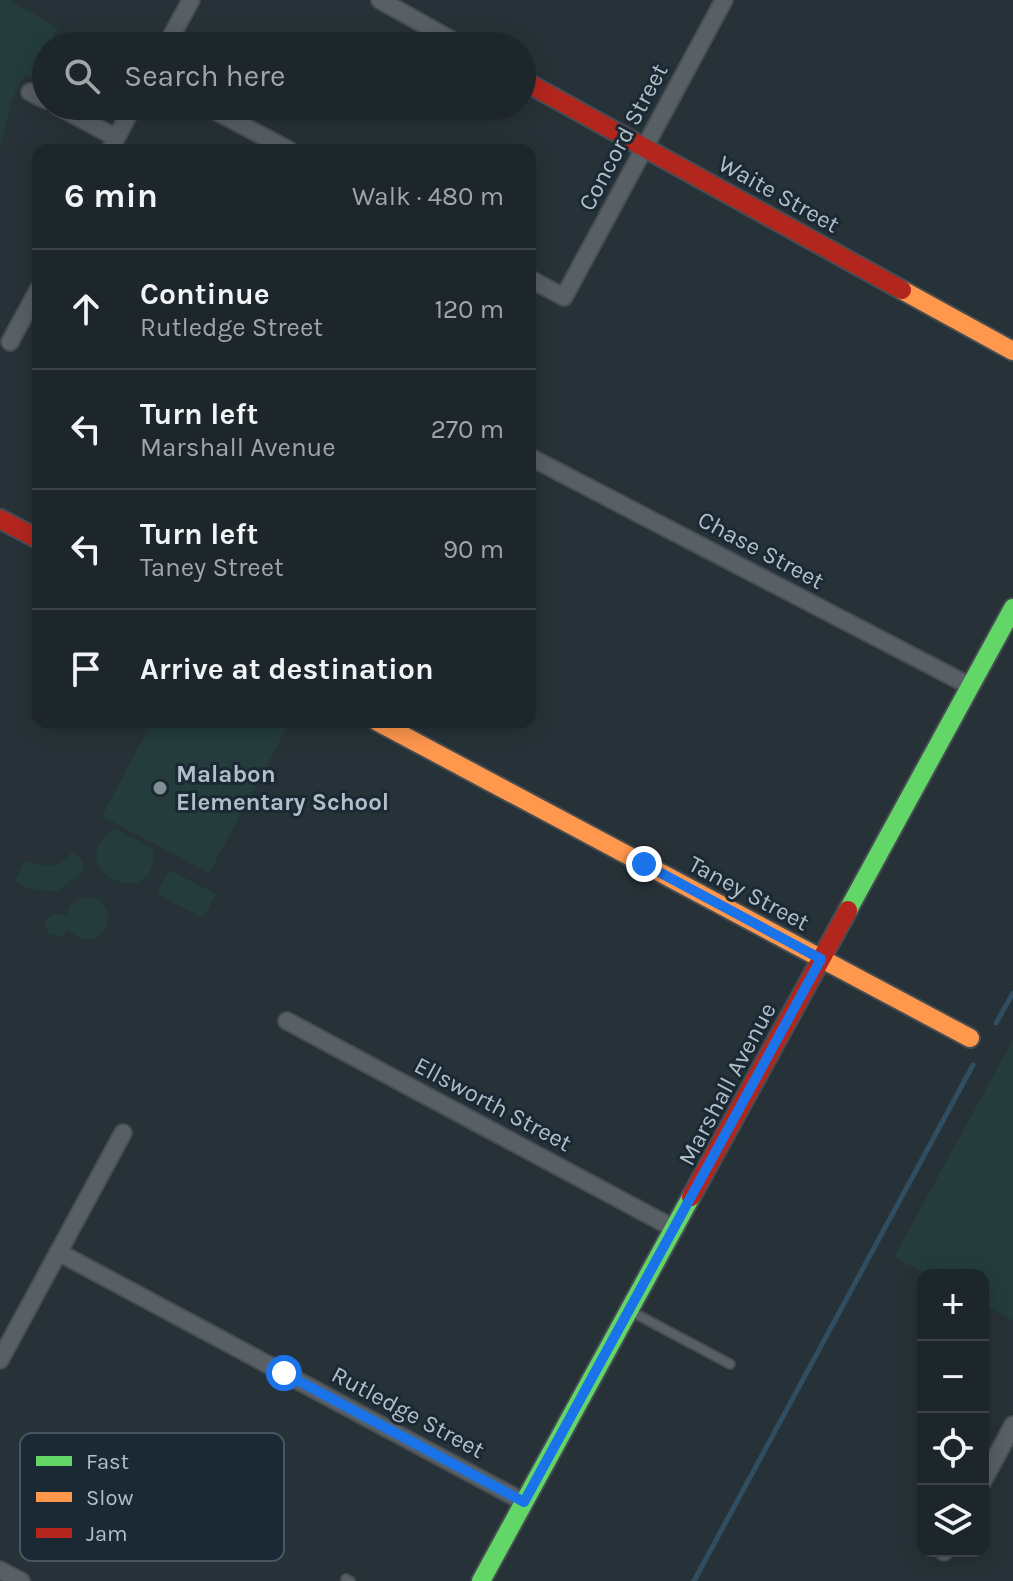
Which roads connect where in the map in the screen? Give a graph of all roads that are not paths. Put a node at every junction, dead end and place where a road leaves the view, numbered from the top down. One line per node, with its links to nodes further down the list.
1 (191, 0): 4 (street)
2 (380, 0): 5 (street)
3 (724, 0): 12 (street, Concord Street)
4 (174, 32)
5 (437, 32)
6 (536, 88): 12 (street, Waite Street)
7 (77, 120): 10 (street)
8 (125, 120): 10 (street)
9 (232, 120): 11 (street)
10 (112, 144)
11 (278, 144)
12 (644, 148): 13 (street, Concord Street); 16 (street, Waite Street)
13 (536, 282)
14 (32, 301): 15 (street)
15 (10, 342)
16 (1013, 351)
17 (536, 460): 21 (street, Chase Street)
18 (0, 519): 19 (street)
19 (32, 536)
20 (1013, 608): 21 (street, Marshall Avenue)
21 (970, 686): 23 (street, Marshall Avenue)
22 (389, 728): 23 (street, Taney Street)
23 (821, 959): 25 (street, Taney Street); 27 (street, Marshall Avenue)
24 (287, 1021): 27 (street, Ellsworth Street)
25 (970, 1038)
26 (123, 1133): 28 (street)
27 (675, 1229): 29 (street, Marshall Avenue)
28 (58, 1252): 30 (street); 35 (street, Rutledge Street)
29 (630, 1311): 31 (lane); 35 (street, Marshall Avenue)
30 (0, 1360)
31 (730, 1364)
32 (1013, 1425): 33 (street)
33 (1007, 1450): 34 (street)
34 (989, 1473)
35 (524, 1502): 38 (street, Marshall Avenue)
36 (0, 1570): 37 (street)
37 (21, 1581)
38 (481, 1581)

